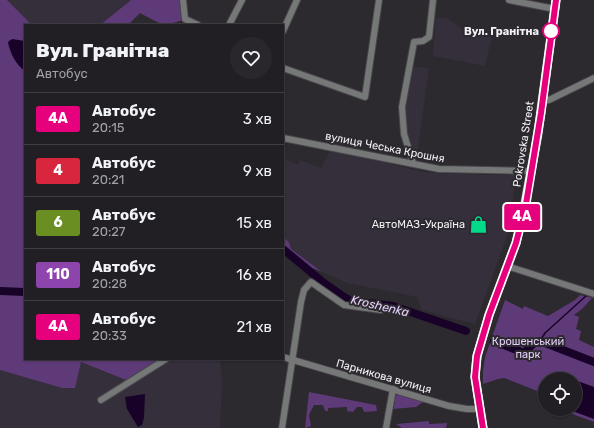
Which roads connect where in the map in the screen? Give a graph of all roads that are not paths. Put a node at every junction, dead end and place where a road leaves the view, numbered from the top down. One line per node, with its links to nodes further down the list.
1 (184, 0): 8 (street)
2 (242, 0): 9 (street)
3 (297, 0): 10 (street)
4 (379, 0): 11 (street)
5 (433, 0): 15 (street)
6 (509, 0): 7 (street)
7 (555, 5): 13 (highway, Pokrovska Street)
8 (196, 24)
9 (230, 24)
10 (284, 29)
11 (284, 68)
12 (594, 78): 13 (street)
13 (542, 101): 16 (highway, Pokrovska Street)
14 (284, 138): 15 (street, вулиця Чеська Крошня)
15 (413, 163): 16 (street, вулиця Чеська Крошня)
16 (532, 171): 17 (highway, Pokrovska Street)
17 (507, 266): 18 (street); 25 (highway, Pokrovska Street)
18 (594, 294)
19 (381, 310): 22 (street)
20 (284, 357): 22 (street, Парникова вулиця)
21 (164, 360): 24 (street)
22 (292, 360): 23 (street, Парникова вулиця); 26 (street)
23 (393, 389): 25 (street, Парникова вулиця); 27 (street)
24 (101, 400)
25 (479, 409): 28 (highway, Pokrovska Street)
26 (282, 428)
27 (386, 428)
28 (483, 428)

